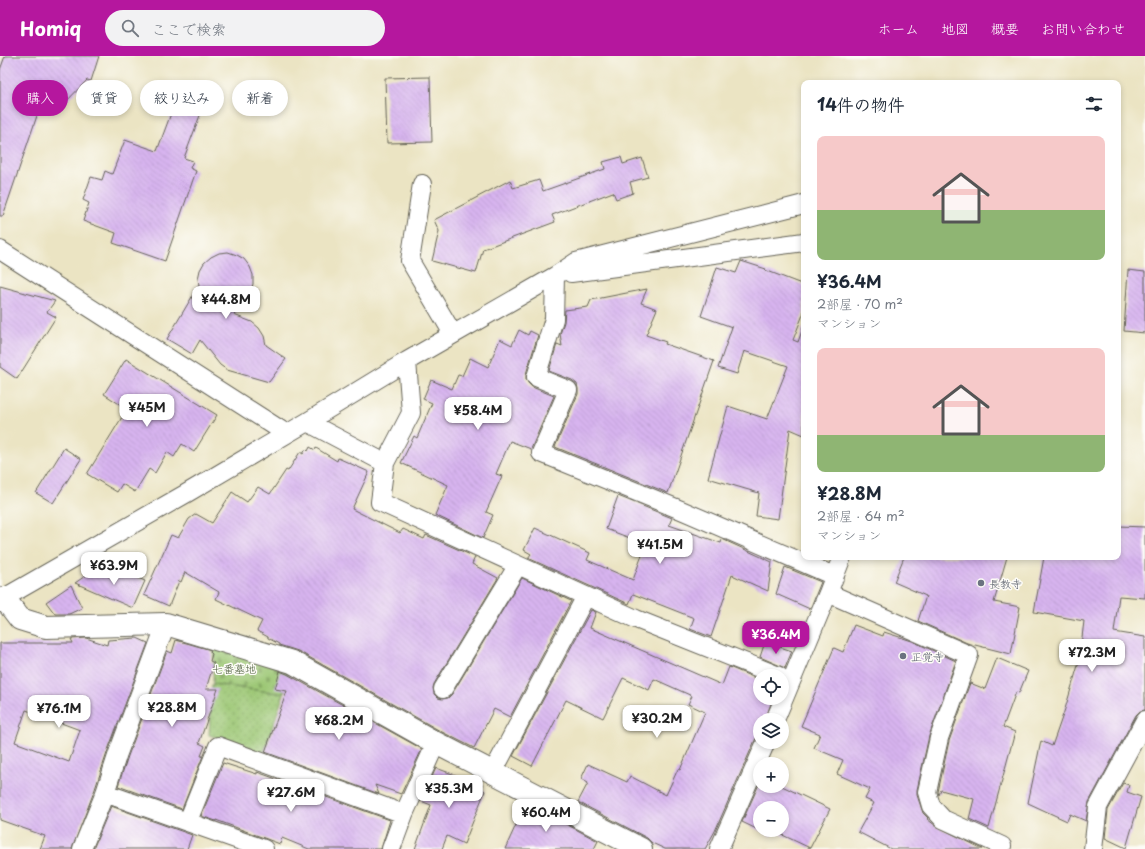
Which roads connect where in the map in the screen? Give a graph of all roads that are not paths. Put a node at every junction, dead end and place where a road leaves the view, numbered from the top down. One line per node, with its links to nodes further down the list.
1 (422, 184): 6 (street)
2 (801, 205): 5 (street)
3 (801, 242): 5 (street)
4 (0, 250): 9 (street)
5 (555, 276): 6 (street); 13 (street)
6 (453, 334): 7 (street)
7 (407, 361): 8 (street); 10 (street)
8 (307, 422): 9 (street); 10 (street)
9 (287, 434): 16 (street)
10 (385, 463): 12 (street)
11 (841, 560): 13 (street)
12 (518, 565): 15 (street); 20 (street)
13 (834, 576): 14 (street)
14 (828, 593): 19 (street); 33 (street)
15 (586, 596): 18 (street); 24 (street)
16 (2, 600): 17 (street)
17 (166, 624): 22 (street); 25 (street)
18 (761, 669)
19 (789, 669)
20 (443, 689)
21 (1145, 720): 34 (street)
22 (436, 743): 24 (street); 26 (street)
23 (763, 749): 32 (street)
24 (493, 772): 31 (street)
25 (105, 793): 27 (street); 28 (street)
26 (404, 814): 27 (street); 30 (street)
27 (188, 822): 29 (street)
28 (82, 849)
29 (264, 849)
30 (391, 849)
31 (641, 849)
32 (719, 849)
33 (1001, 849)
34 (1093, 849)

